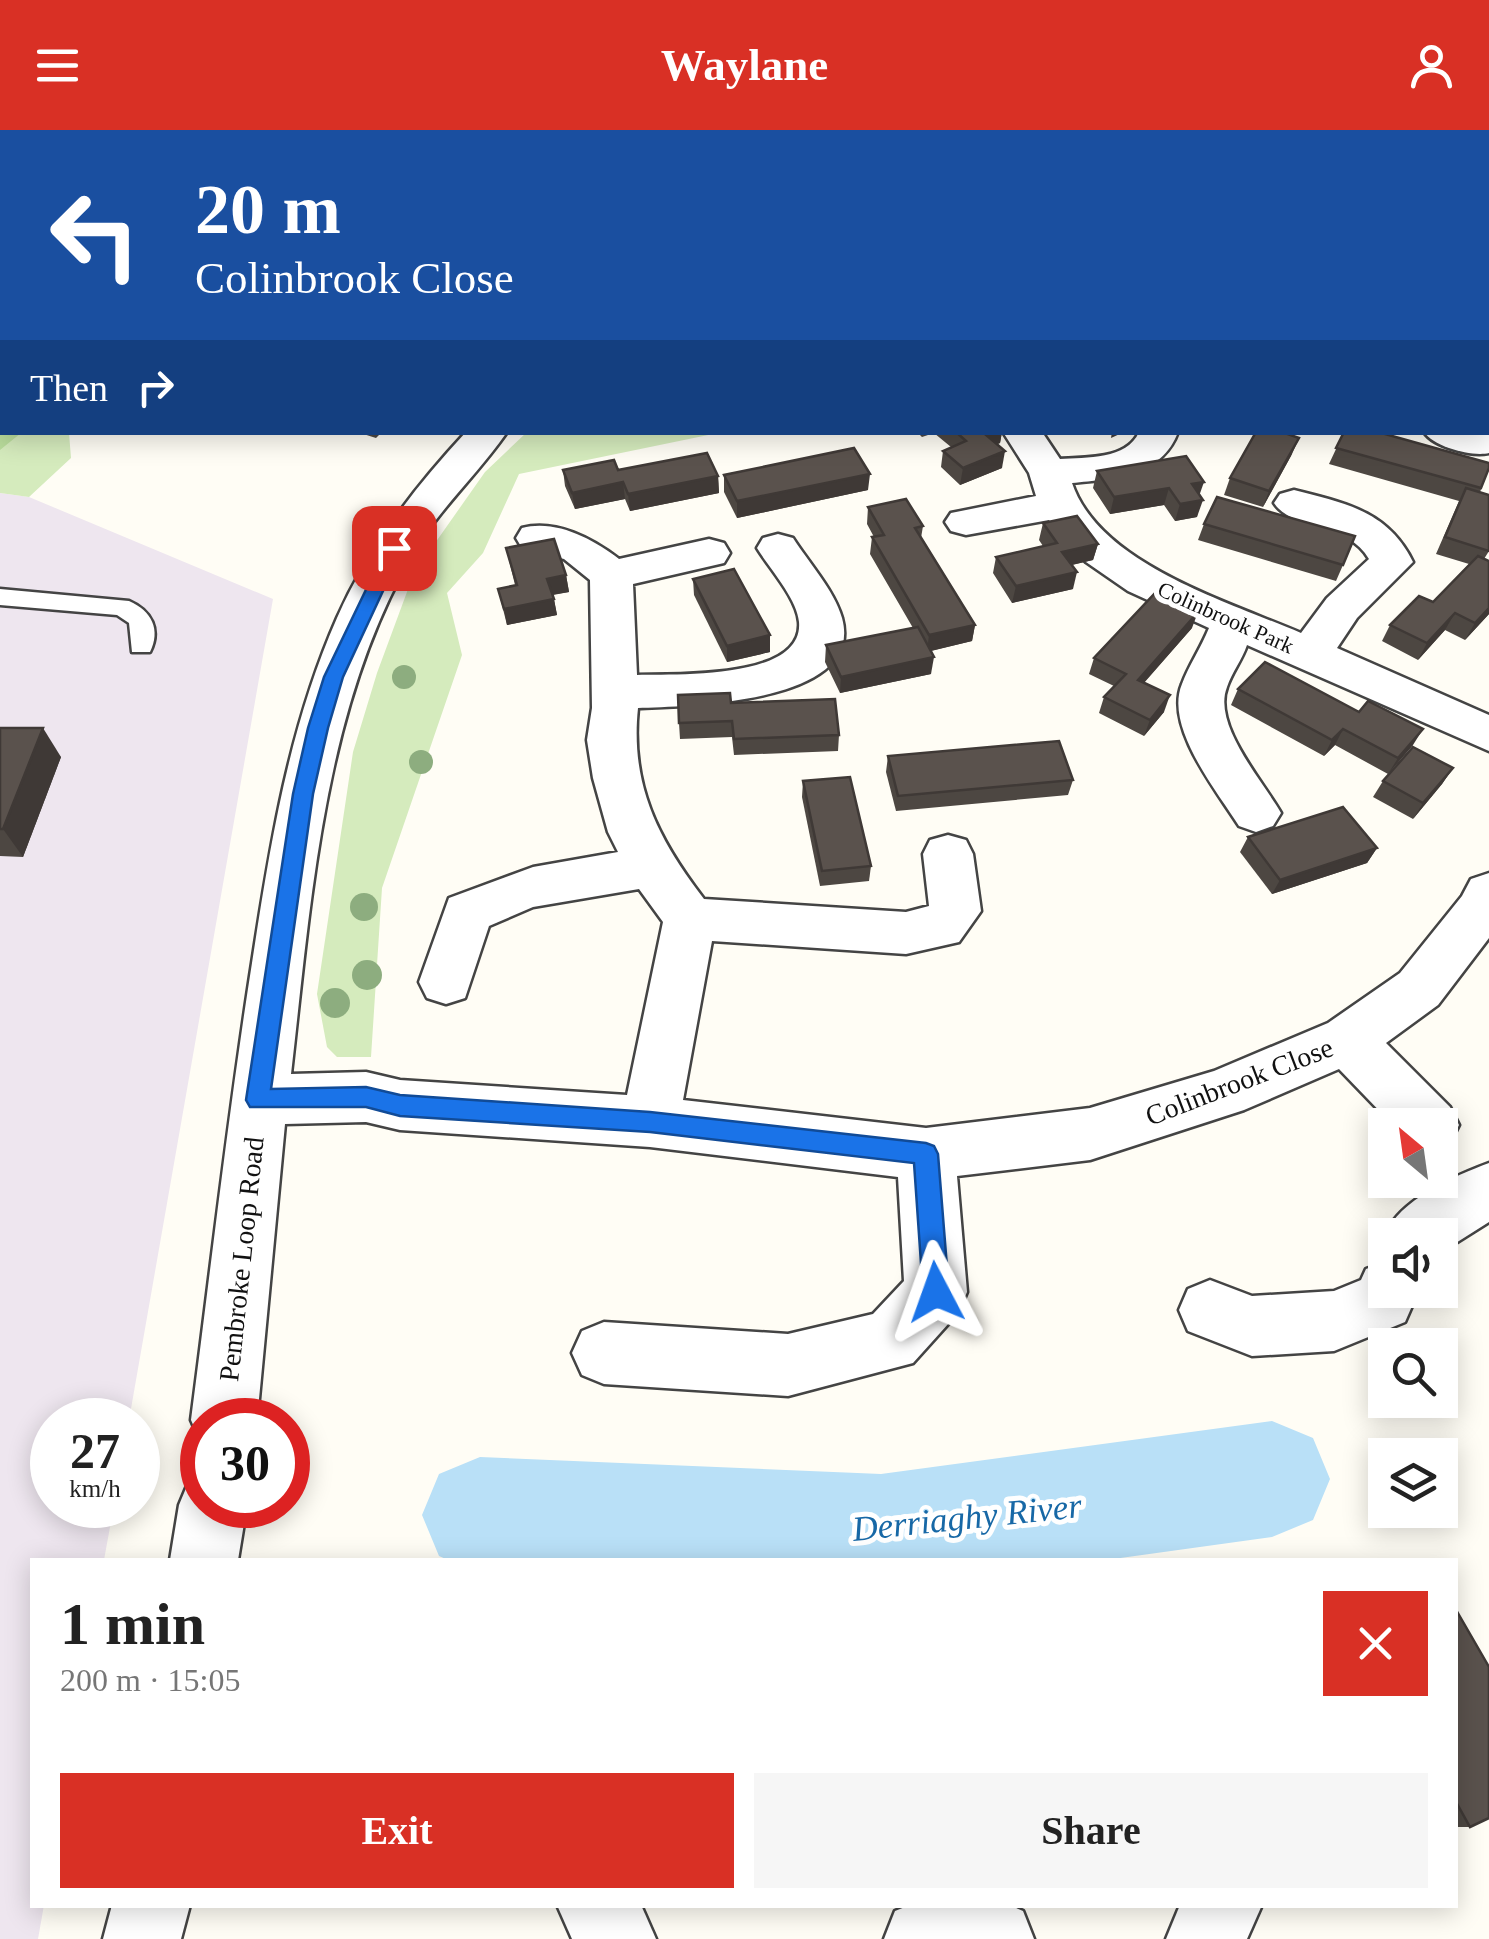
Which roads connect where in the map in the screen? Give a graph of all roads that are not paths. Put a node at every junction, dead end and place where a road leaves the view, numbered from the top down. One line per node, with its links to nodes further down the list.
1 (485, 435): 24 (street, Pembroke Loop Road)
2 (1024, 435): 4 (street, Colinbrook Park)
3 (1159, 435): 4 (street)
4 (1054, 489): 6 (street); 12 (street, Colinbrook Park)
5 (1294, 503): 14 (street)
6 (966, 522)
7 (537, 538): 10 (street)
8 (778, 548): 15 (street)
9 (709, 553): 10 (street)
10 (611, 574): 15 (street)
11 (0, 597): 13 (lane)
12 (1234, 622): 14 (street, Colinbrook Park); 17 (street)
13 (141, 646)
14 (1310, 654): 16 (street, Colinbrook Park)
15 (615, 692): 19 (street)
16 (1489, 734)
17 (1256, 813)
18 (948, 854): 21 (street)
19 (651, 867): 21 (street); 22 (street)
20 (1489, 893): 23 (street, Colinbrook Close)
21 (690, 919): 26 (street)
22 (446, 982)
23 (1347, 1040): 25 (street); 28 (street, Colinbrook Close)
24 (258, 1100): 26 (street, Colinbrook Close); 35 (street, Pembroke Loop Road)
25 (1413, 1108)
26 (650, 1122): 28 (street, Colinbrook Close)
27 (1458, 1153): 29 (street)
28 (926, 1154): 34 (street)
29 (1489, 1178)
30 (1489, 1190): 31 (street)
31 (1443, 1218)
32 (1368, 1307): 33 (street)
33 (1210, 1310)
34 (604, 1353)
35 (226, 1398)
36 (209, 1528): 37 (street)
37 (204, 1558)
38 (149, 1908): 41 (street)
39 (598, 1908): 42 (street)
40 (1221, 1908): 45 (street)
41 (142, 1939)
42 (617, 1939)
43 (922, 1939): 44 (street)
44 (994, 1939)
45 (1205, 1939)

